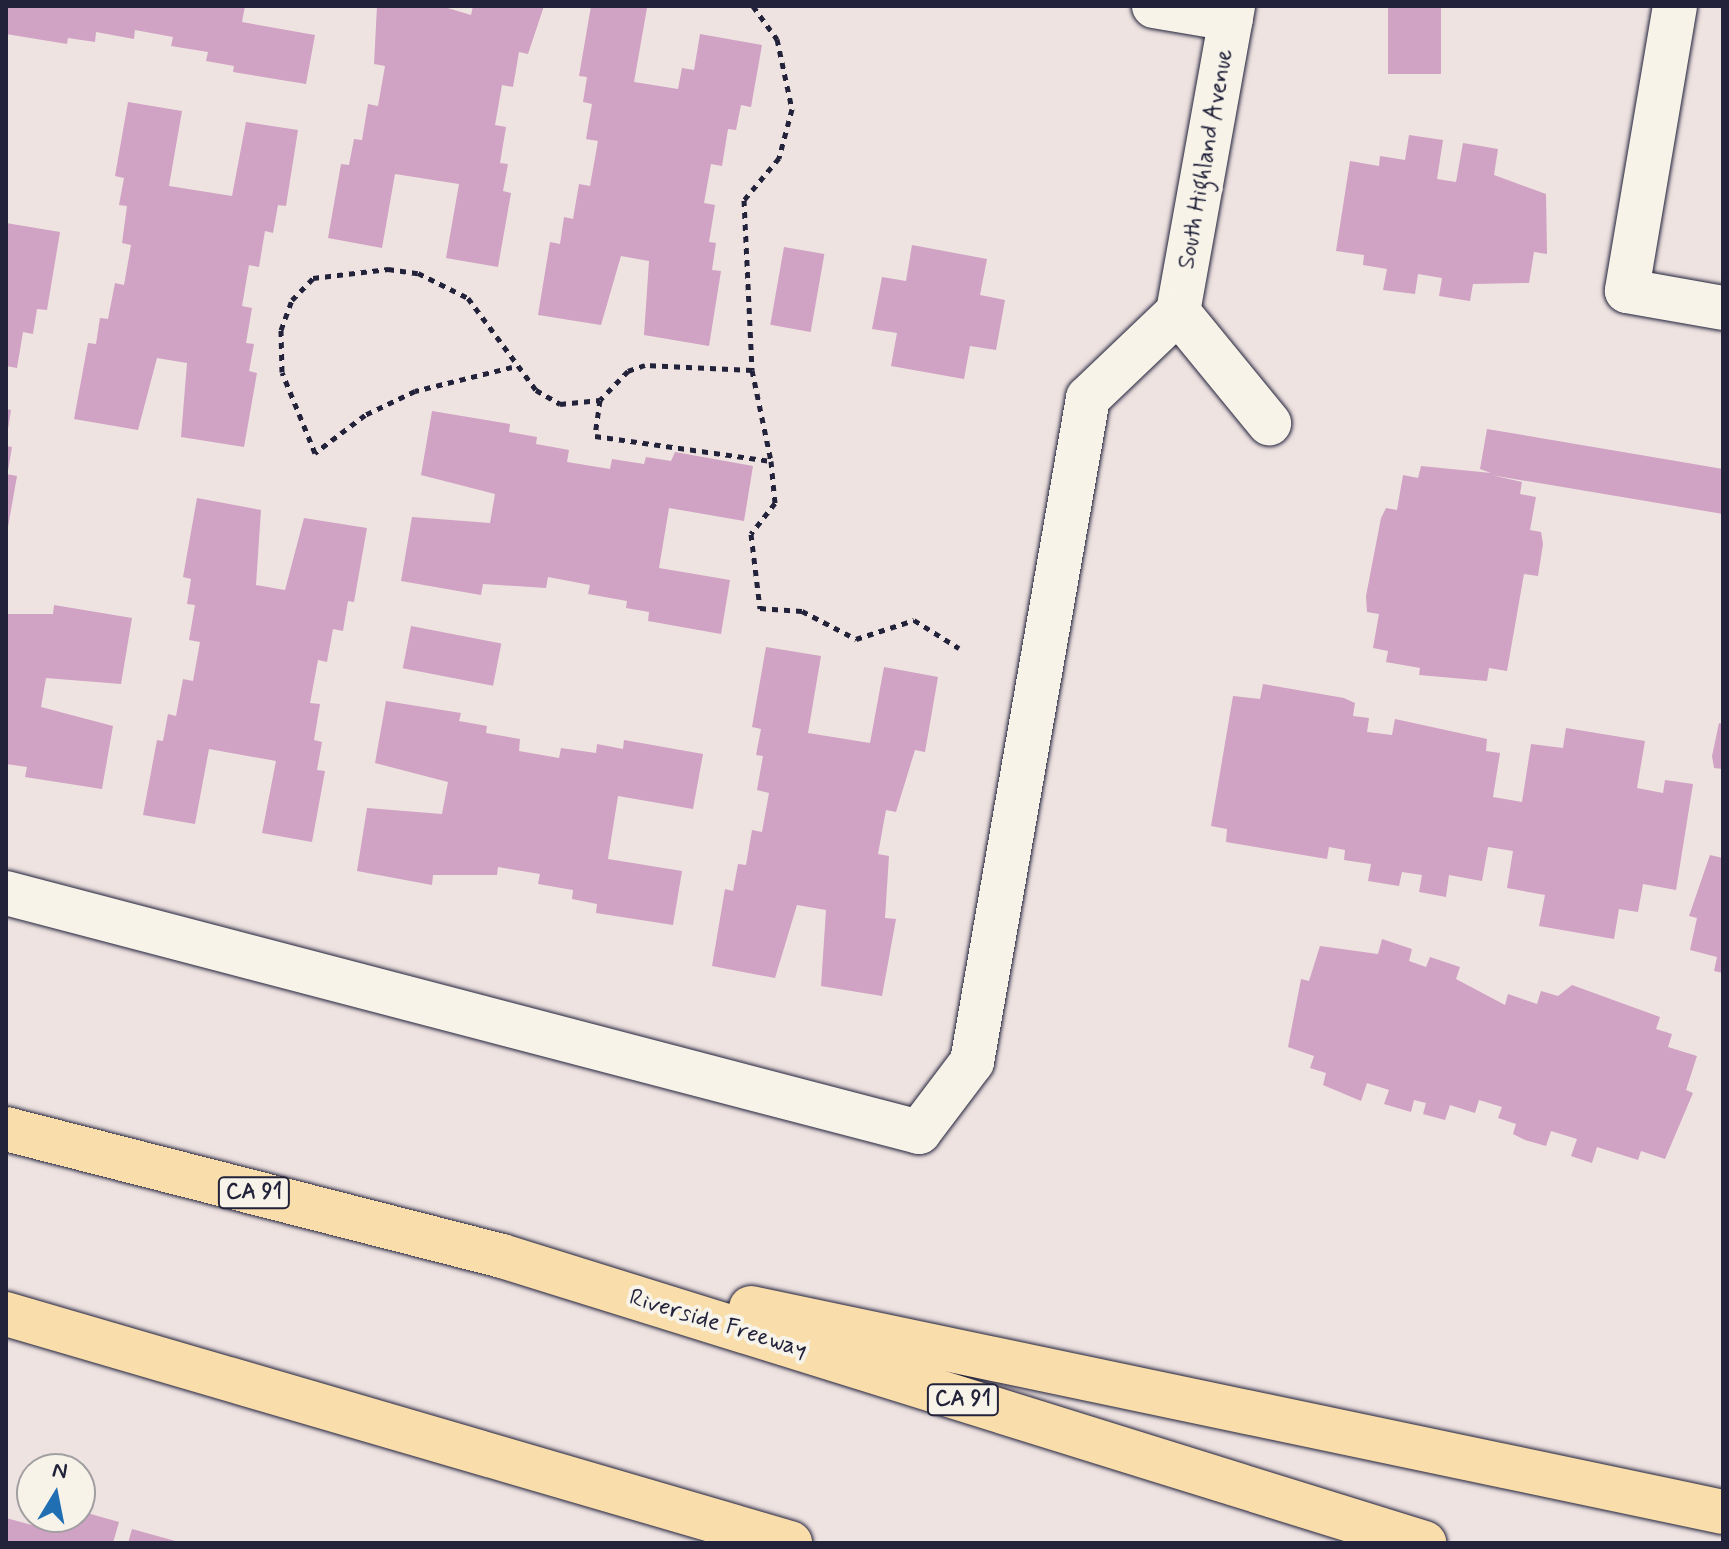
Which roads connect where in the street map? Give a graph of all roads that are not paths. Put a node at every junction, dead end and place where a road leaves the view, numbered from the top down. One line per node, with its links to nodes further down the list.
1 (1154, 6): 3 (street)
2 (1675, 6): 4 (street)
3 (1232, 12): 5 (street, South Highland Avenue)
4 (1723, 308)
5 (1178, 312): 6 (street); 7 (street)
6 (1269, 423)
7 (6, 893)
8 (6, 1129): 9 (highway, Riverside Freeway / CA 91)
9 (502, 1256): 11 (highway); 13 (highway, Riverside Freeway / CA 91)
10 (6, 1314): 12 (highway)
11 (1723, 1512)
12 (790, 1543)
13 (1424, 1543)

